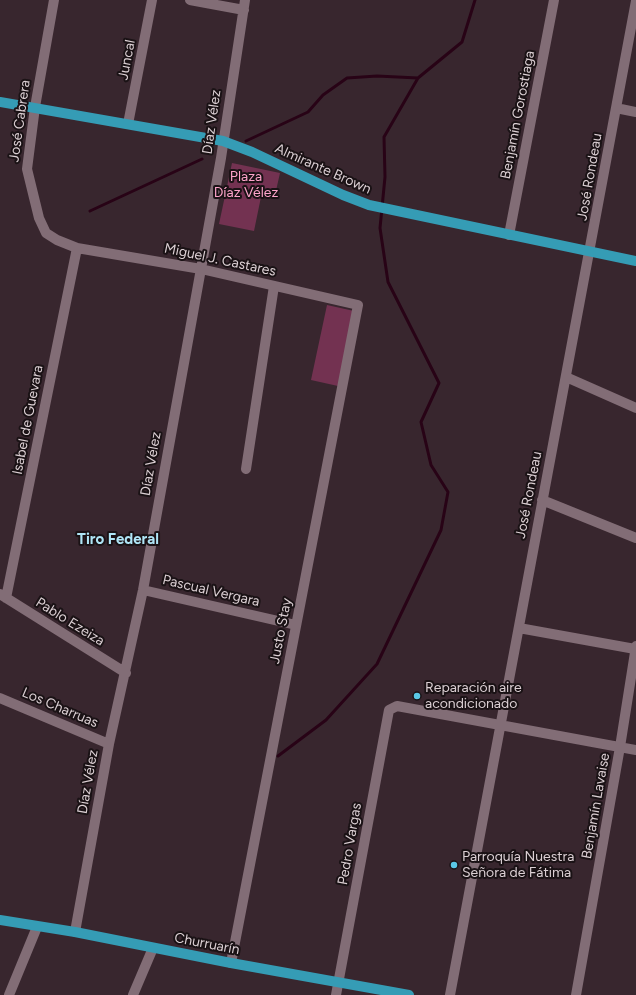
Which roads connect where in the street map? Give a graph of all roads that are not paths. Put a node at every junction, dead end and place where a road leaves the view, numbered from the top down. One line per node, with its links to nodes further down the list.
1 (54, 0): 8 (street, José Cabrera)
2 (152, 0): 11 (street, Juncal)
3 (190, 0): 6 (street)
4 (554, 0): 13 (street, Benjamín Gorostiaga)
5 (636, 0): 9 (street, José Rondeau)
6 (245, 5): 12 (street, Díaz Vélez)
7 (0, 102): 8 (main road, Almirante Brown)
8 (35, 107): 11 (main road, Almirante Brown); 14 (street, José Cabrera)
9 (616, 108): 10 (street); 15 (street, José Rondeau)
10 (636, 112)
11 (128, 124): 12 (main road, Almirante Brown)
12 (223, 141): 13 (main road, Almirante Brown); 17 (street, Díaz Vélez)
13 (509, 235): 15 (main road, Almirante Brown)
14 (77, 248): 17 (street, Miguel J. Castares); 26 (street, Isabel de Guevara)
15 (590, 252): 16 (main road, Almirante Brown); 20 (street, José Rondeau)
16 (636, 261)
17 (201, 269): 18 (street, Miguel J. Castares); 25 (street, Díaz Vélez)
18 (274, 286): 19 (street, Miguel J. Castares); 22 (street)
19 (358, 305): 27 (street, Justo Stay)
20 (566, 377): 21 (street); 23 (street, José Rondeau)
21 (636, 408)
22 (246, 469)
23 (542, 500): 24 (street); 28 (street, José Rondeau)
24 (636, 538)
25 (143, 590): 27 (street, Pascual Vergara); 30 (street, Díaz Vélez)
26 (3, 596): 30 (street, Pablo Ezeiza)
27 (296, 625): 40 (street, Justo Stay)
28 (519, 628): 29 (street); 32 (street, José Rondeau)
29 (636, 647): 34 (street, Benjamín Lavaise)
30 (126, 674): 33 (street, Díaz Vélez)
31 (0, 698): 33 (street, Los Charruas)
32 (502, 726): 34 (street); 41 (street, Pedro Vargas); 46 (street, José Rondeau)
33 (109, 744): 38 (street, Díaz Vélez)
34 (620, 747): 35 (street); 47 (street, Benjamín Lavaise)
35 (636, 750)
36 (0, 920): 37 (main road, Churruarín)
37 (37, 927): 38 (main road, Churruarín); 42 (street)
38 (75, 932): 39 (main road, Churruarín)
39 (153, 948): 40 (main road, Churruarín); 43 (street)
40 (231, 963): 41 (main road, Churruarín)
41 (339, 983): 44 (street, Pedro Vargas); 45 (main road, Churruarín)
42 (9, 995)
43 (133, 995)
44 (336, 995)
45 (409, 995)
46 (450, 995)
47 (576, 995)

